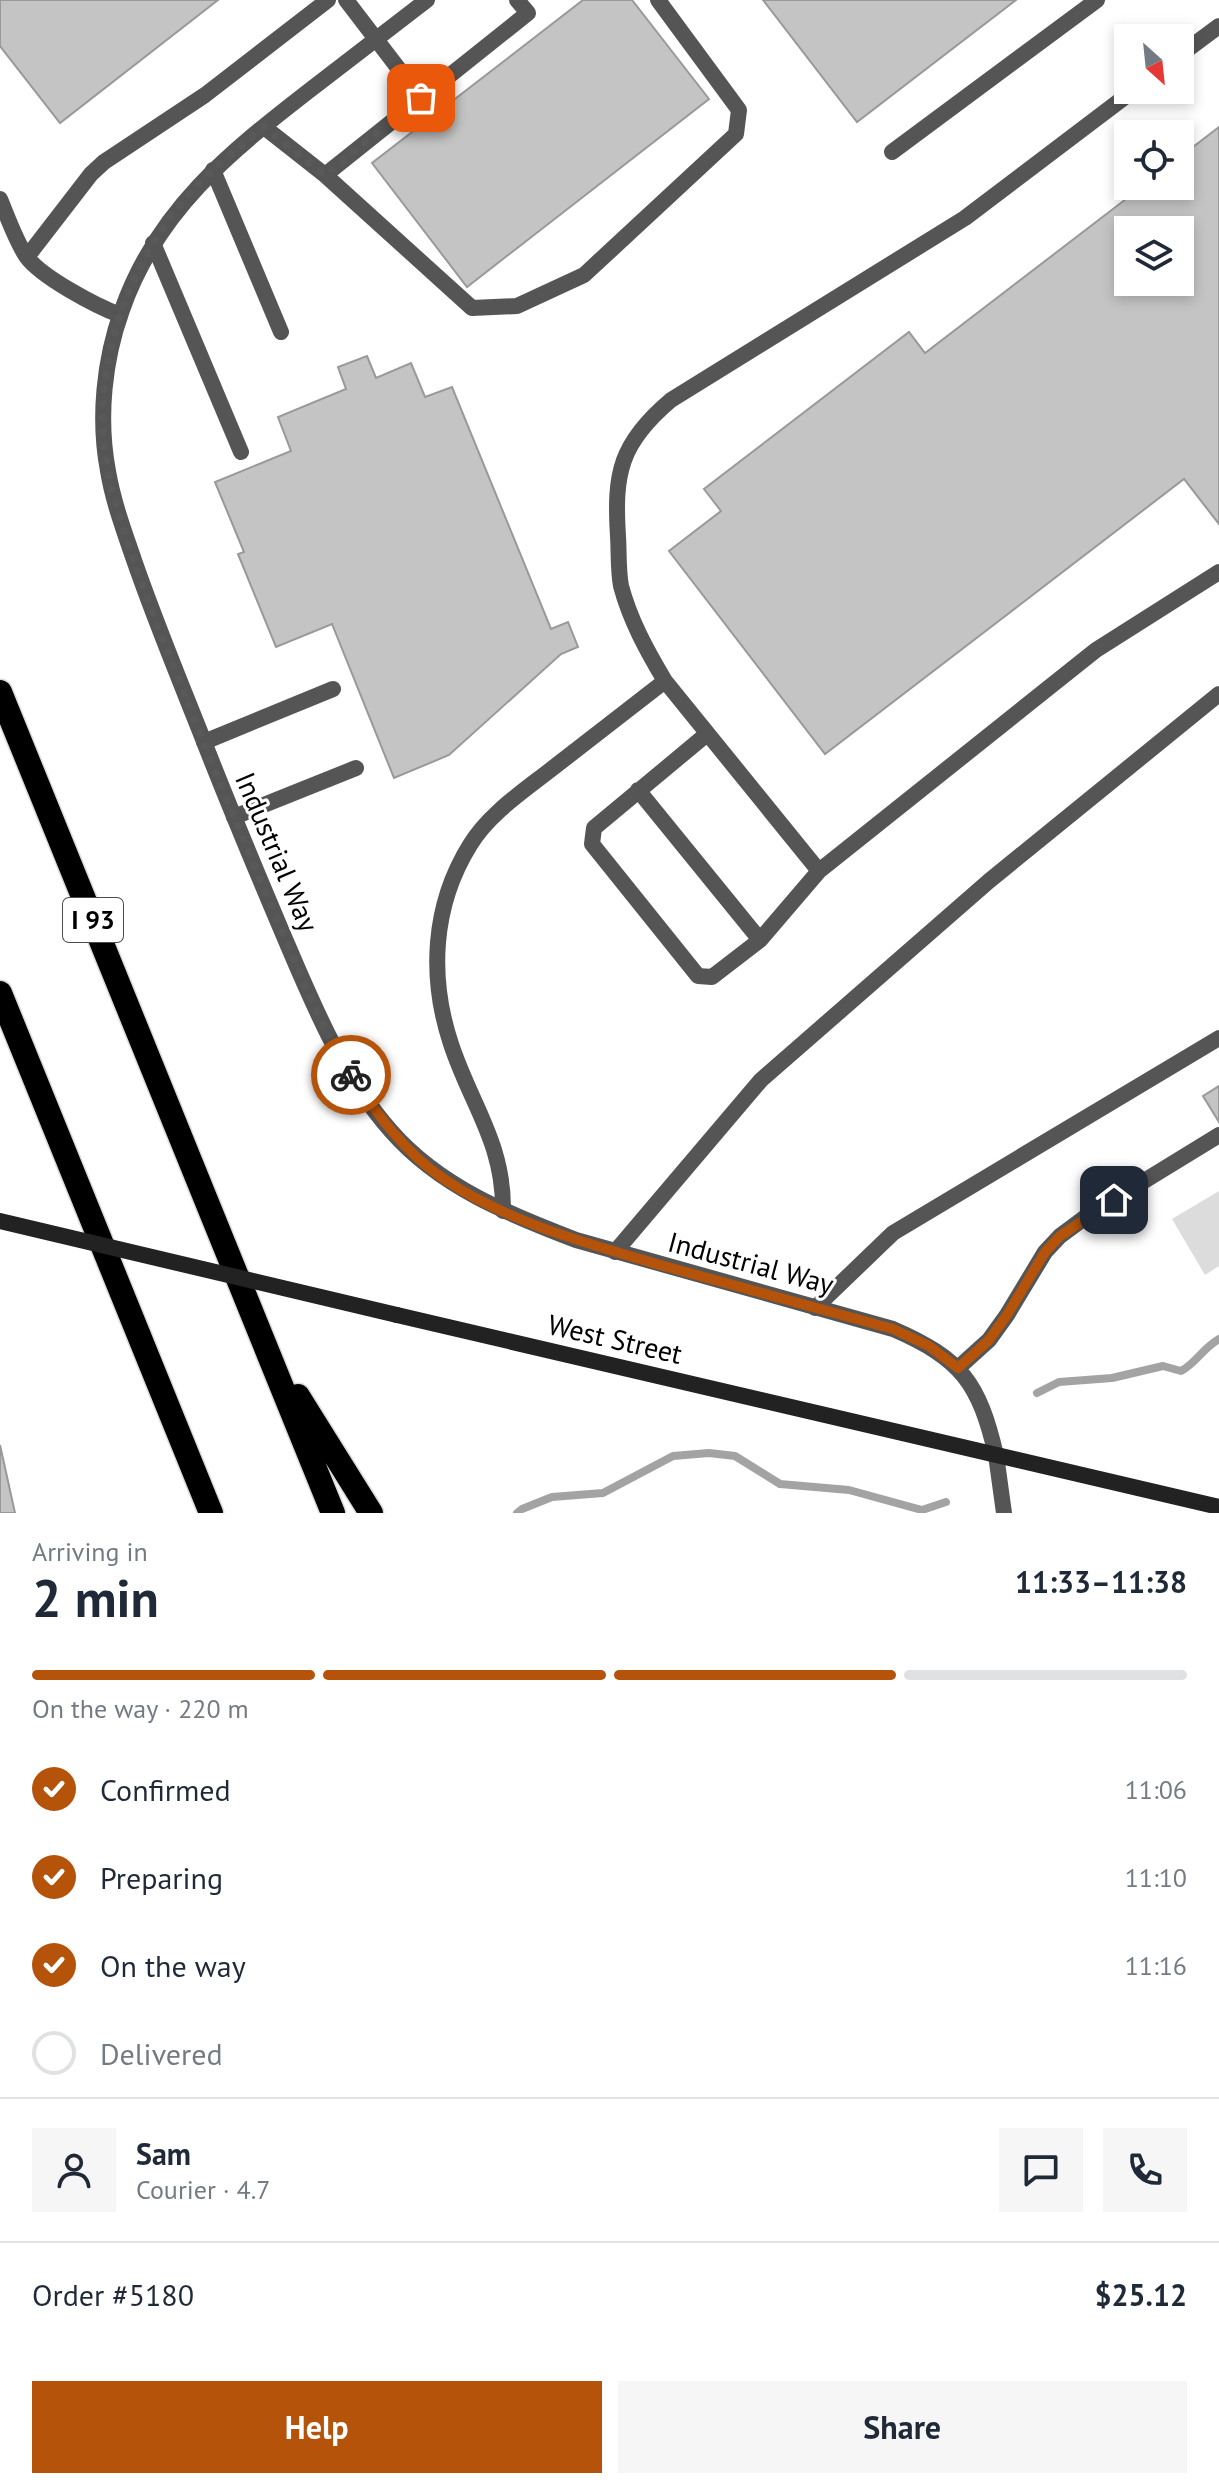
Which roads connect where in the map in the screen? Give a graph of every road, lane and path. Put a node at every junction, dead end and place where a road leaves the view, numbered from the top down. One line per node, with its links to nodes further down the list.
1 (328, 0): 18 (street)
2 (346, 0): 8 (street)
3 (427, 0): 8 (street, Industrial Way)
4 (517, 0): 10 (street)
5 (658, 0): 15 (street)
6 (1097, 0): 13 (street)
7 (1219, 26): 9 (street)
8 (377, 39): 10 (street); 12 (street, Industrial Way)
9 (1194, 45)
10 (421, 98): 15 (street)
11 (1116, 104): 23 (street)
12 (264, 127): 14 (street, Industrial Way); 15 (street)
13 (892, 152)
14 (213, 170): 17 (street, Industrial Way); 20 (street)
15 (325, 175)
16 (0, 199): 18 (street)
17 (153, 243): 19 (street, Industrial Way); 21 (street)
18 (27, 257): 19 (street)
19 (120, 315): 28 (street, Industrial Way)
20 (281, 332)
21 (241, 452)
22 (1219, 572): 32 (street)
23 (665, 681): 27 (street); 37 (street)
24 (333, 689): 28 (street)
25 (0, 692): 41 (highway, I 93)
26 (1219, 694): 39 (street)
27 (707, 734): 30 (street); 32 (street)
28 (204, 742): 31 (street, Industrial Way)
29 (356, 768): 31 (street)
30 (638, 790): 33 (street); 33 (street)
31 (234, 817): 37 (street, Industrial Way)
32 (819, 871): 33 (street)
33 (760, 940)
34 (0, 993): 45 (highway)
35 (1219, 1038): 40 (street)
36 (1219, 1135): 42 (street)
37 (503, 1211): 39 (street, Industrial Way)
38 (0, 1221): 43 (main road, West Street, bridge)
39 (615, 1252): 40 (street, Industrial Way)
40 (815, 1308): 42 (street, Industrial Way)
41 (263, 1340): 46 (highway, I 93); 47 (highway)
42 (958, 1368): 43 (street, Industrial Way)
43 (996, 1455): 44 (main road, West Street); 48 (street, Industrial Way)
44 (1219, 1507)
45 (211, 1513)
46 (333, 1513)
47 (371, 1513)
48 (1004, 1513)

